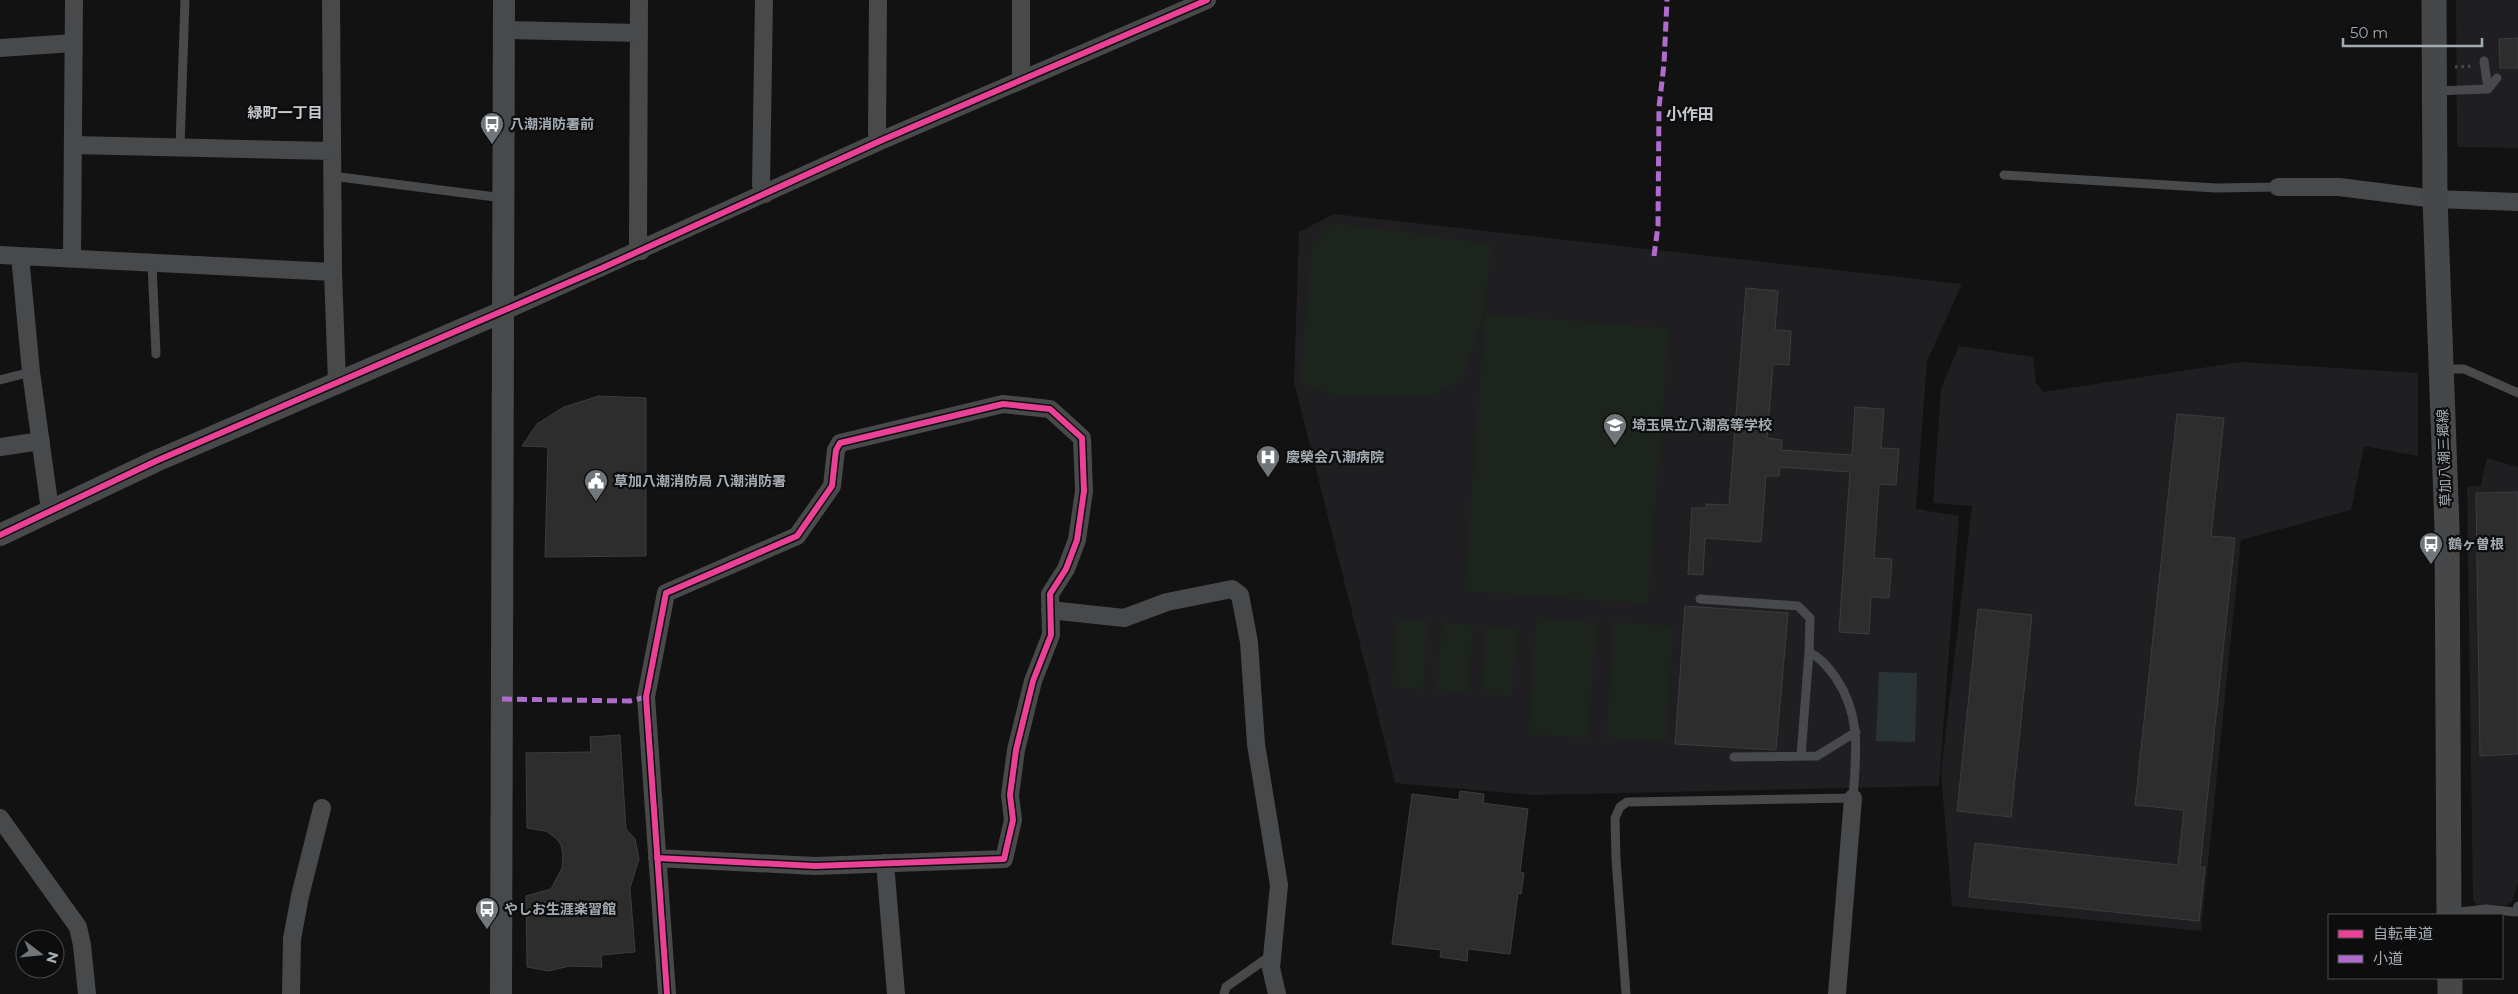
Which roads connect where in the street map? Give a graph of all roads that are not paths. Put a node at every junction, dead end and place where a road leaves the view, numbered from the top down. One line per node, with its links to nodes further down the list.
1 (74, 0): 13 (street)
2 (185, 0): 22 (lane)
3 (331, 0): 23 (street)
4 (504, 0): 11 (street)
5 (639, 0): 12 (street)
6 (764, 0): 27 (street)
7 (878, 0): 20 (street)
8 (1021, 0): 17 (street)
9 (1207, 0): 17 (street)
10 (2434, 0): 19 (main road, 草加八潮三郷線)
11 (504, 30): 12 (street); 28 (street)
12 (639, 33): 31 (street)
13 (73, 43): 14 (street); 21 (street)
14 (0, 48)
15 (2480, 64): 18 (lane)
16 (2498, 78): 18 (lane)
17 (1023, 79): 20 (street)
18 (2488, 89): 19 (lane)
19 (2434, 91): 29 (main road, 草加八潮三郷線)
20 (880, 141): 27 (street)
21 (73, 145): 22 (street); 34 (street)
22 (180, 146): 23 (street)
23 (332, 150): 25 (street)
24 (2004, 175): 26 (lane)
25 (332, 176): 28 (lane); 36 (street)
26 (2278, 188): 29 (street)
27 (765, 194): 31 (street)
28 (503, 198): 37 (street)
29 (2435, 199): 30 (street); 39 (main road, 草加八潮三郷線)
30 (2518, 202)
31 (641, 251): 37 (street)
32 (0, 255): 33 (street)
33 (20, 256): 34 (street); 40 (street)
34 (72, 258): 35 (street)
35 (152, 263): 36 (street); 38 (lane)
36 (333, 272): 42 (street)
37 (502, 312): 42 (street); 65 (street)
38 (156, 354)
39 (2440, 369): 43 (lane); 60 (main road, 草加八潮三郷線)
40 (31, 372): 41 (lane); 44 (street)
41 (0, 380)
42 (337, 382): 46 (street)
43 (2518, 393)
44 (41, 441): 45 (street); 46 (street)
45 (0, 448)
46 (50, 510): 47 (street)
47 (0, 535)
48 (1700, 599): 50 (lane)
49 (1050, 610): 57 (street); 58 (street); 61 (street)
50 (1809, 652): 51 (lane); 52 (lane)
51 (1856, 732): 52 (lane); 54 (lane)
52 (1801, 756): 53 (lane)
53 (1734, 757)
54 (1853, 798): 70 (lane); 71 (street)
55 (322, 808): 64 (street)
56 (0, 818): 63 (street)
57 (658, 858): 58 (street); 66 (street)
58 (885, 863): 67 (street)
59 (2518, 906): 60 (lane)
60 (2449, 914)
61 (1273, 954): 68 (lane); 69 (street)
62 (2450, 979): 72 (main road)
63 (87, 994)
64 (291, 994)
65 (501, 994)
66 (668, 994)
67 (896, 994)
68 (1224, 994)
69 (1277, 994)
70 (1626, 994)
71 (1837, 994)
72 (2450, 994)

